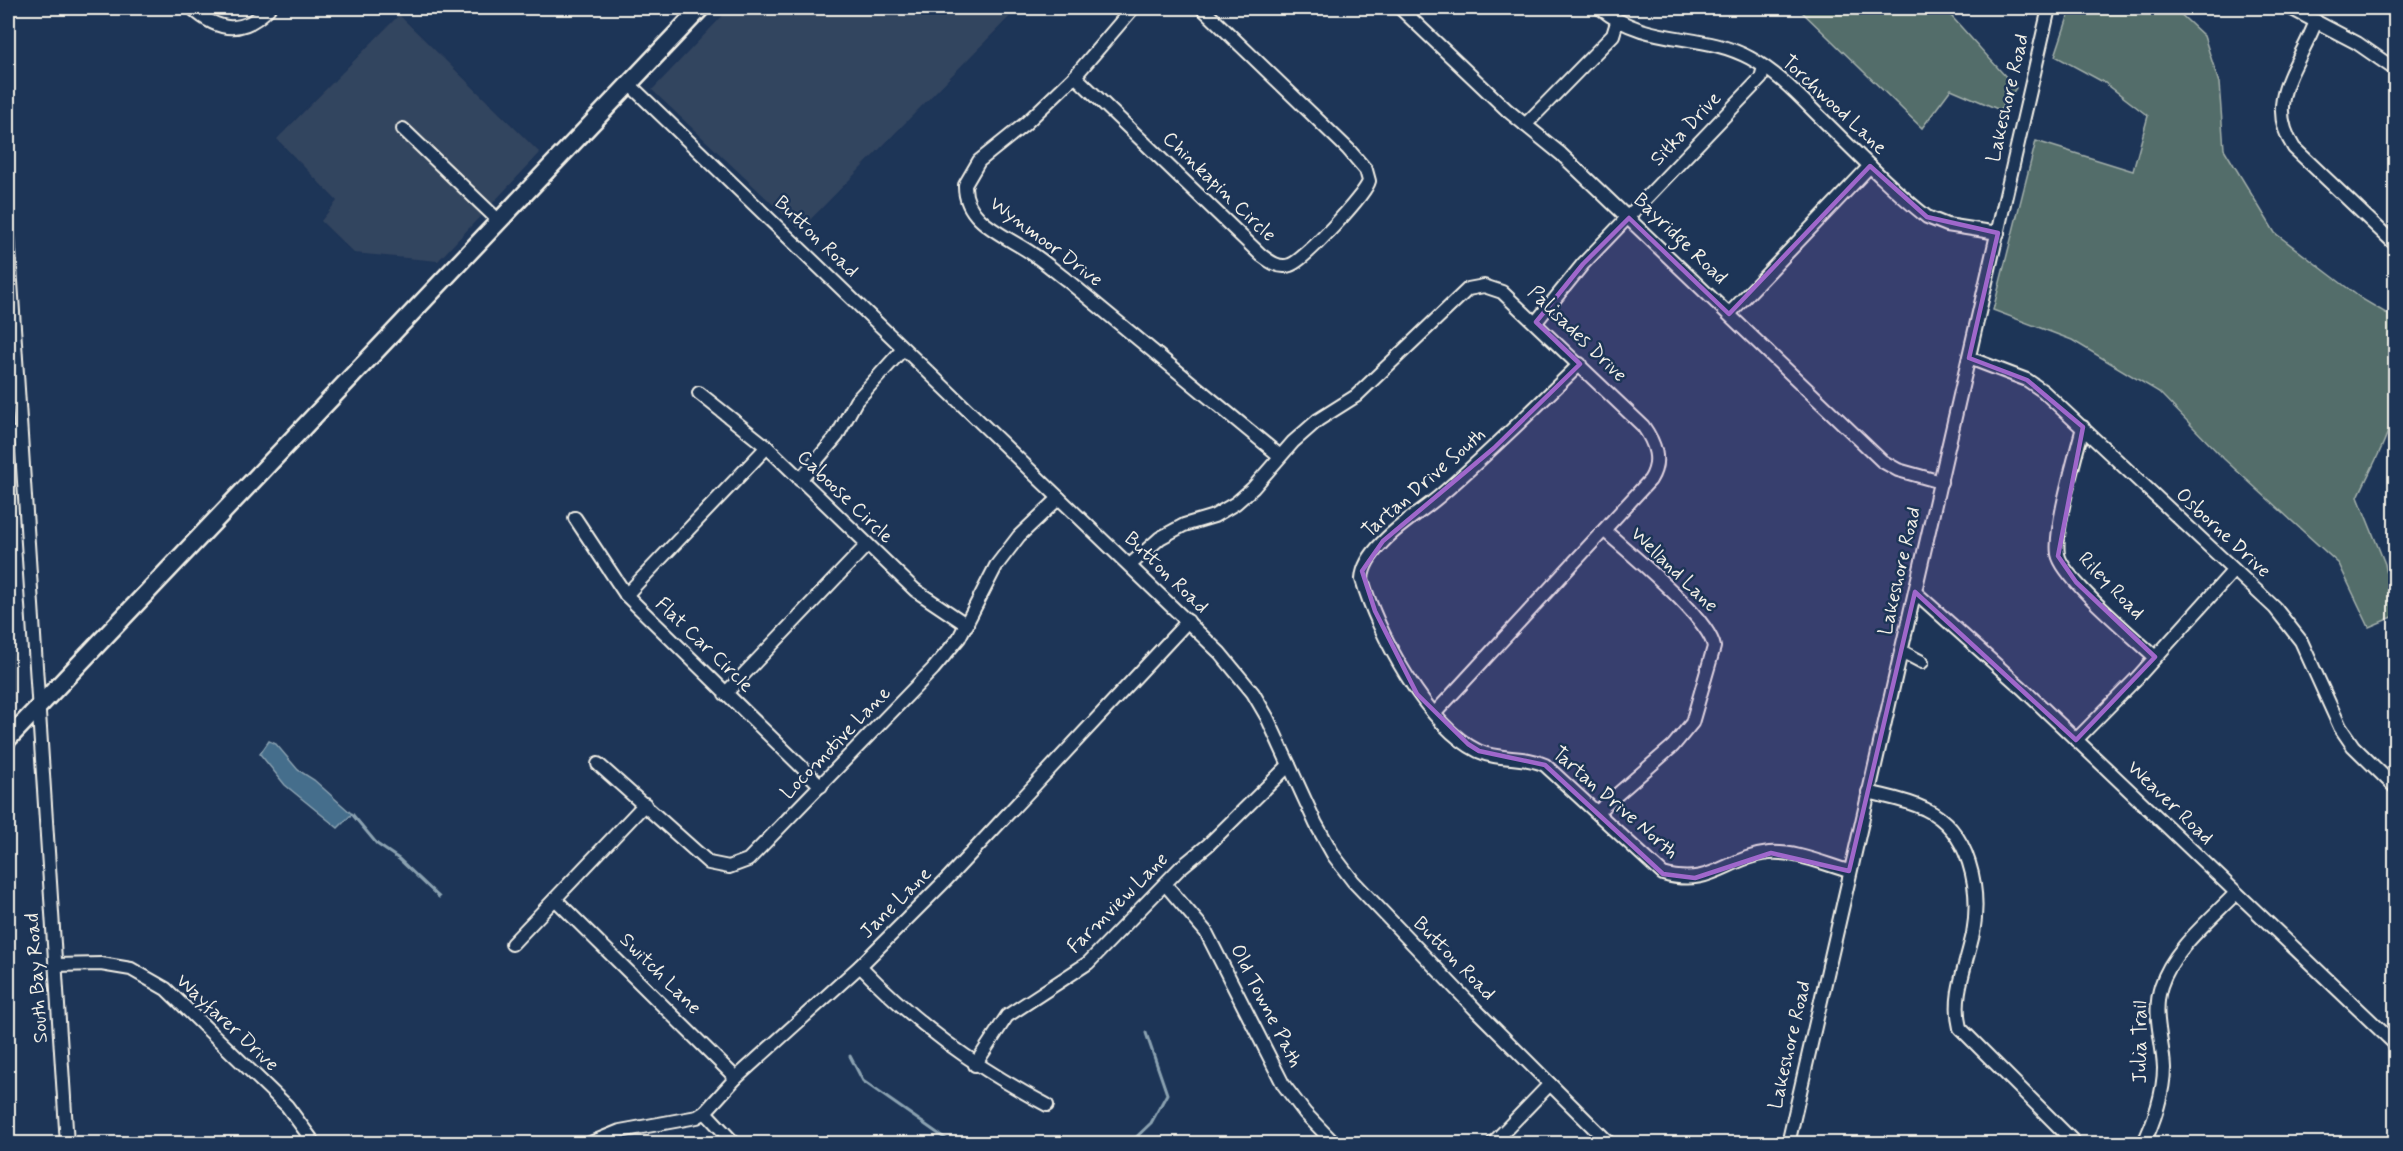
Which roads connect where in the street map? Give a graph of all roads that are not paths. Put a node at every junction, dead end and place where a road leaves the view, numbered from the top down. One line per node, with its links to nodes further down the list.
1 (192, 8): 2 (street)
2 (269, 8)
3 (701, 8): 15 (main road)
4 (1133, 8): 14 (street, Wynmoor Drive)
5 (1202, 8): 14 (street, Chinkapin Circle)
6 (1400, 8): 16 (street, Bayridge Road)
7 (1600, 8): 11 (street, Torchwood Lane)
8 (2049, 8): 21 (street, Lakeshore Road)
9 (2290, 8): 10 (street)
10 (2316, 21): 13 (street); 23 (street)
11 (1617, 22): 12 (street, Torchwood Lane); 16 (street)
12 (1764, 67): 18 (street, Torchwood Lane); 19 (street, Sitka Drive)
13 (2396, 70)
14 (1075, 76): 33 (street, Wynmoor Drive)
15 (628, 83): 20 (main road); 26 (street, Button Road)
16 (1526, 125): 19 (street, Bayridge Road)
17 (403, 129): 20 (street)
18 (1870, 166): 21 (street, Torchwood Lane); 24 (street)
19 (1629, 218): 24 (street, Bayridge Road); 25 (street, Sitka Drive)
20 (498, 220): 50 (main road)
21 (1998, 233): 27 (street, Lakeshore Road)
22 (8, 235): 31 (street, South Bay Road)
23 (2396, 245)
24 (1729, 314): 35 (street, Bayridge Road)
25 (1536, 322): 28 (street, Palisades Drive); 33 (street, Palisades Drive)
26 (903, 349): 34 (street); 36 (street, Button Road)
27 (1970, 358): 30 (street, Osborne Drive); 35 (street, Lakeshore Road)
28 (1580, 364): 38 (street, Palisades Drive); 51 (street, Tartan Drive South)
29 (699, 393): 32 (street, Caboose Circle)
30 (2083, 427): 41 (street, Osborne Drive); 47 (street, Riley Road)
31 (14, 434): 50 (street, South Bay Road)
32 (767, 447): 34 (street, Caboose Circle); 43 (street)
33 (1280, 456): 40 (street, Palisades Drive)
34 (800, 480): 39 (street, Caboose Circle)
35 (1941, 482): 42 (street, Lakeshore Road)
36 (1059, 498): 40 (street, Button Road); 45 (street, Locomotive Lane)
37 (575, 518): 43 (street, Flat Car Circle)
38 (1604, 530): 51 (street, Palisades Drive); 60 (street, Welland Lane)
39 (867, 545): 45 (street, Caboose Circle); 49 (street)
40 (1130, 565): 44 (street, Button Road)
41 (2234, 570): 47 (street); 57 (street, Osborne Drive)
42 (1915, 592): 46 (street, Lakeshore Road); 53 (street, Weaver Road)
43 (626, 595): 49 (street, Flat Car Circle)
44 (1188, 621): 55 (street, Button Road); 67 (street, Jane Lane)
45 (967, 625): 56 (street, Locomotive Lane)
46 (1901, 651): 48 (street); 58 (street, Lakeshore Road)
47 (2155, 657): 53 (street)
48 (1922, 662)
49 (725, 693): 56 (street, Flat Car Circle)
50 (39, 706): 52 (main road); 66 (street, South Bay Road)
51 (1435, 713): 60 (street, Tartan Drive North)
52 (8, 739)
53 (2076, 740): 63 (street, Weaver Road)
54 (598, 764): 59 (street, Locomotive Lane)
55 (1289, 765): 62 (street, Farmview Lane); 71 (street, Button Road)
56 (821, 786): 59 (street, Locomotive Lane)
57 (2396, 788)
58 (1868, 792): 61 (street, Lakeshore Road); 82 (street)
59 (645, 804): 64 (street)
60 (1597, 812): 61 (street, Tartan Drive North)
61 (1850, 871): 81 (street, Lakeshore Road)
62 (1165, 884): 69 (street, Farmview Lane); 78 (street, Old Towne Path)
63 (2235, 894): 68 (street, Weaver Road); 83 (street, Julia Trail)
64 (555, 899): 65 (street); 70 (street, Switch Lane)
65 (512, 944)
66 (56, 965): 74 (street, South Bay Road); 75 (street, Wayfarer Drive)
67 (860, 966): 69 (street); 70 (street, Jane Lane)
68 (2396, 1045)
69 (975, 1065): 72 (street)
70 (736, 1078): 73 (street, Jane Lane)
71 (1550, 1084): 79 (street); 80 (street, Button Road)
72 (1047, 1105)
73 (705, 1113): 76 (street); 77 (street)
74 (67, 1143)
75 (315, 1143)
76 (588, 1143)
77 (735, 1143)
78 (1335, 1143)
79 (1492, 1143)
80 (1610, 1143)
81 (1788, 1143)
82 (2076, 1143)
83 (2143, 1143)

